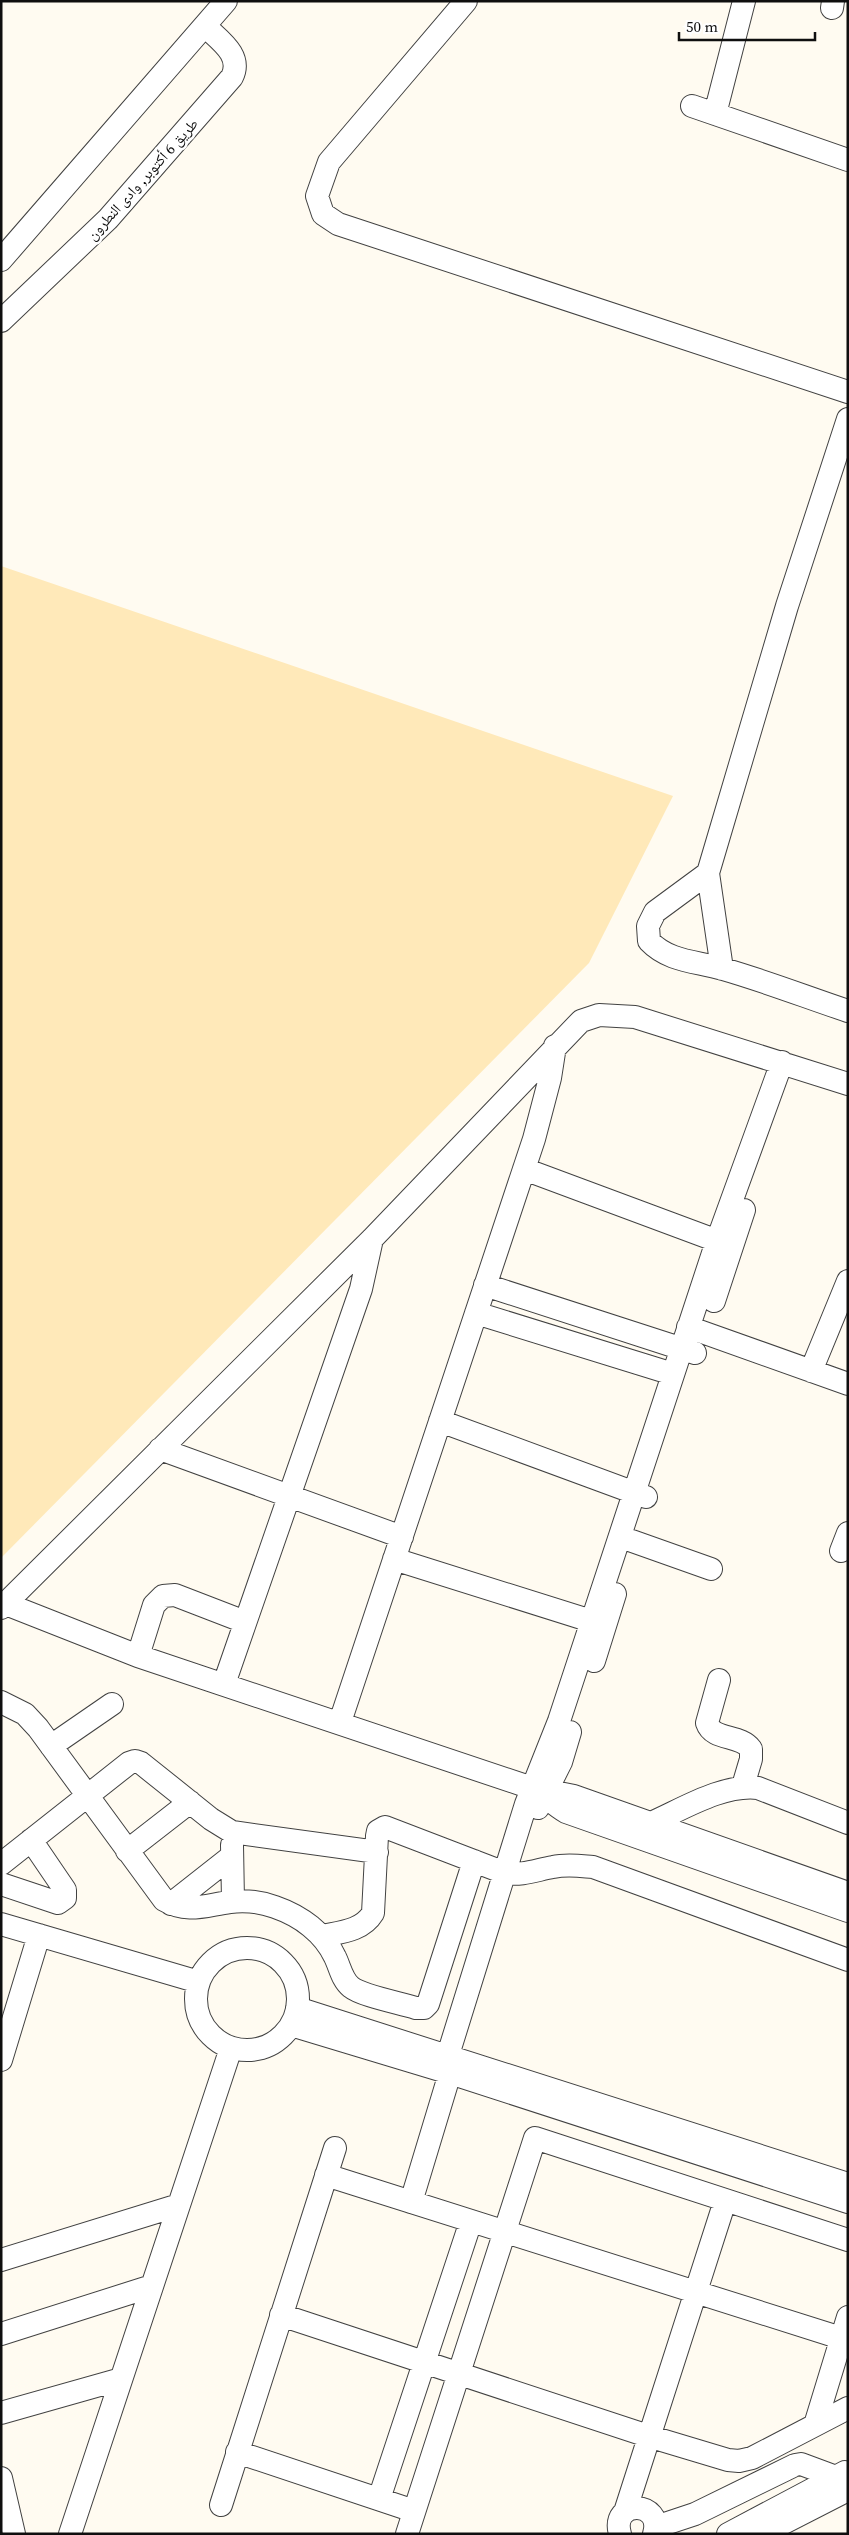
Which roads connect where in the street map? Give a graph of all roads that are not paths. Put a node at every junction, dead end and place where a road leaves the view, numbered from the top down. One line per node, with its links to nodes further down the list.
1 (226, 1): 4 (street)
2 (466, 1): 10 (street)
3 (744, 1): 6 (street)
4 (205, 26): 8 (street); 9 (street, طريق 6 أكتوبر, وادى النطرون)
5 (692, 106): 6 (street)
6 (715, 114): 7 (street)
7 (848, 160)
8 (1, 260)
9 (1, 321)
10 (848, 392)
11 (848, 419): 12 (street)
12 (708, 874): 13 (street); 13 (street)
13 (722, 968): 14 (street)
14 (848, 1011)
15 (555, 1046): 16 (street); 19 (street); 20 (street)
16 (785, 1070): 17 (street); 18 (street); 21 (street)
17 (848, 1084)
18 (848, 1100)
19 (524, 1169): 21 (street); 23 (street)
20 (372, 1239): 30 (street); 32 (street)
21 (725, 1243): 25 (street)
22 (848, 1281): 26 (street)
23 (485, 1285): 24 (street); 25 (street)
24 (476, 1313): 27 (street); 29 (street)
25 (692, 1340): 26 (street); 27 (street); 31 (street)
26 (812, 1371): 28 (street)
27 (673, 1374): 31 (street)
28 (848, 1384)
29 (440, 1421): 31 (street); 33 (street)
30 (160, 1449): 32 (street); 37 (street)
31 (640, 1495): 34 (street); 39 (street)
32 (289, 1498): 33 (street); 38 (street)
33 (402, 1537): 35 (street)
34 (632, 1541): 36 (street); 39 (street)
35 (394, 1559): 39 (street); 45 (street)
36 (711, 1569)
37 (3, 1606): 40 (street)
38 (245, 1622): 40 (street); 42 (street)
39 (598, 1623): 48 (street)
40 (138, 1656): 42 (street)
41 (719, 1680): 47 (street)
42 (224, 1684): 45 (street)
43 (1, 1702): 46 (street)
44 (112, 1704): 46 (street)
45 (340, 1722): 48 (street)
46 (51, 1746): 49 (street)
47 (743, 1786): 51 (street); 52 (street)
48 (538, 1791): 52 (street); 60 (street)
49 (87, 1796): 50 (street); 54 (street); 55 (street)
50 (190, 1802): 53 (street); 55 (street)
51 (848, 1823)
52 (644, 1830): 62 (street); 65 (street)
53 (232, 1832): 56 (street); 57 (street)
54 (31, 1840): 59 (street); 61 (street)
55 (127, 1851): 64 (street)
56 (377, 1852): 58 (street); 68 (street)
57 (232, 1856): 63 (street); 64 (street)
58 (474, 1861): 60 (street); 68 (street)
59 (1, 1864)
60 (511, 1874): 69 (street); 75 (street)
61 (1, 1884)
62 (848, 1893)
63 (233, 1901): 64 (street); 68 (street)
64 (171, 1904)
65 (848, 1911)
66 (1, 1924): 67 (street)
67 (39, 1935): 70 (street); 71 (street)
68 (322, 1936)
69 (848, 1960)
70 (199, 1982): 72 (street); 73 (street)
71 (9, 2003): 74 (street)
72 (294, 2016): 73 (street); 75 (street)
73 (231, 2048): 82 (street)
74 (1, 2060)
75 (454, 2063): 78 (street); 80 (street); 81 (street)
76 (335, 2148): 77 (street)
77 (326, 2175): 80 (street); 89 (street)
78 (848, 2184)
79 (725, 2200): 84 (street); 85 (street); 88 (street)
80 (411, 2202): 83 (street)
81 (848, 2202)
82 (179, 2205): 86 (street); 87 (street)
83 (471, 2221): 84 (street); 92 (street)
84 (505, 2231): 88 (street); 93 (street)
85 (848, 2240)
86 (1, 2260)
87 (152, 2286): 91 (street); 94 (street)
88 (695, 2292): 90 (street); 98 (street)
89 (281, 2315): 92 (street); 99 (street)
90 (845, 2327): 97 (street)
91 (1, 2334)
92 (424, 2362): 93 (street); 102 (street)
93 (459, 2374): 98 (street); 104 (street)
94 (121, 2378): 96 (street); 108 (street)
95 (848, 2408): 97 (street)
96 (1, 2413)
97 (814, 2425): 98 (street)
98 (648, 2436): 105 (street)
99 (237, 2452): 102 (street); 103 (street)
100 (1, 2478): 107 (street)
101 (844, 2479): 106 (street); 110 (street); 111 (street)
102 (379, 2499): 104 (street)
103 (221, 2505)
104 (414, 2511): 109 (street)
105 (616, 2526): 106 (street)
106 (655, 2530)
107 (14, 2534)
108 (70, 2534)
109 (407, 2534)
110 (728, 2534)
111 (762, 2534)

